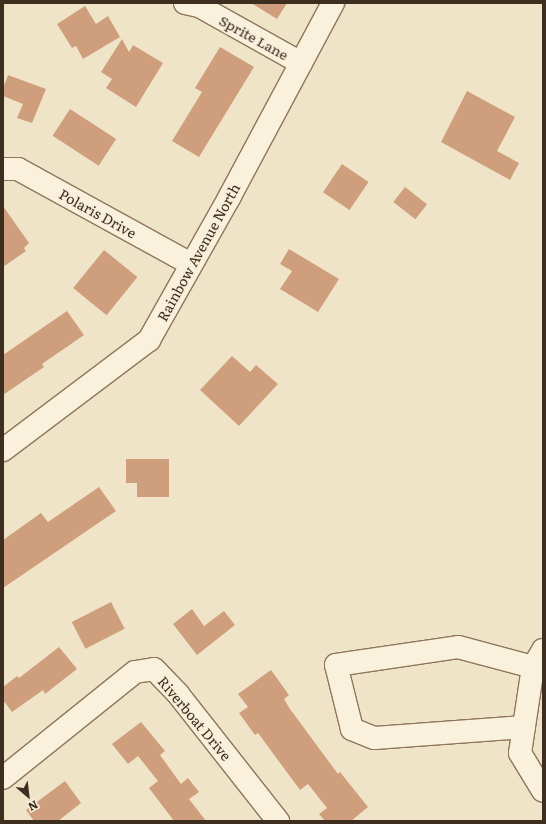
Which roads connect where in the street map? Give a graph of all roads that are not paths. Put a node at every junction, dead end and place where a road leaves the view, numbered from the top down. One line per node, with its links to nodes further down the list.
1 (185, 3): 3 (street, Sprite Lane)
2 (333, 3): 3 (street, Rainbow Avenue North)
3 (301, 63): 5 (street, Rainbow Avenue North)
4 (3, 169): 5 (street, Polaris Drive)
5 (190, 264): 6 (street, Rainbow Avenue North)
6 (3, 450)
7 (538, 659): 8 (street); 8 (street)
8 (524, 726): 10 (street)
9 (3, 778): 11 (street, Riverboat Drive)
10 (543, 791)
11 (278, 821)

